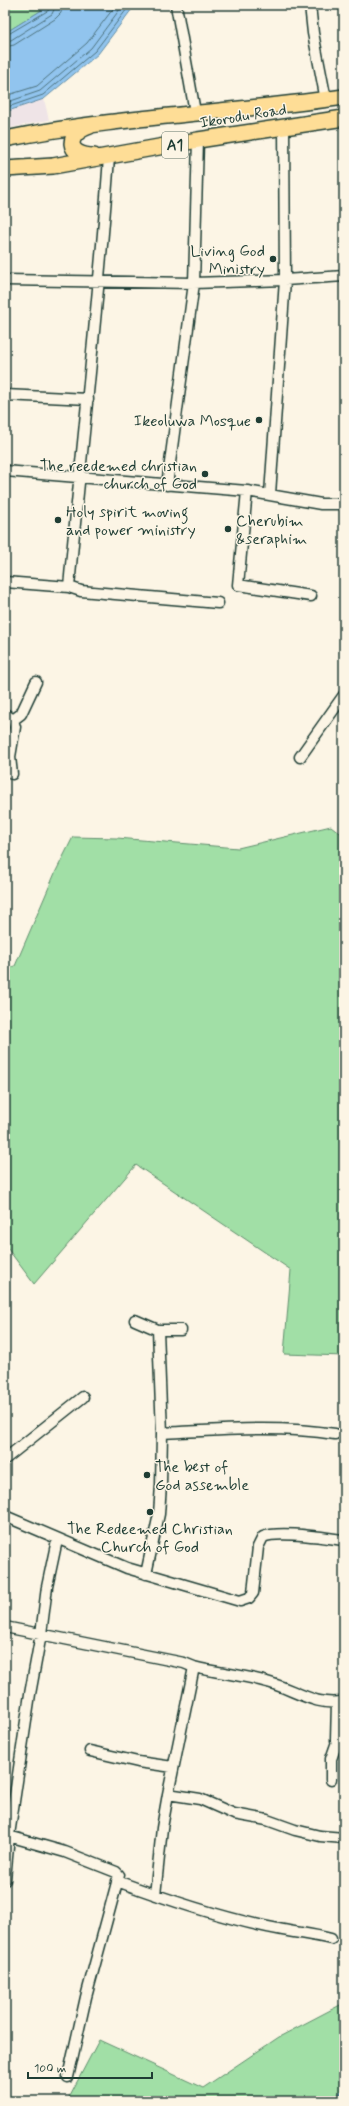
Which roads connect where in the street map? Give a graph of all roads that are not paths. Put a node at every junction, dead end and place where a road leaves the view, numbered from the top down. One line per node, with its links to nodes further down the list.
1 (176, 5): 5 (street)
2 (310, 5): 4 (street)
3 (344, 97): 4 (highway, Ikorodu Road / A1)
4 (326, 100): 5 (highway, Ikorodu Road / A1)
5 (195, 112): 7 (highway, Ikorodu Road / A1)
6 (344, 118): 8 (highway, Ikorodu Road / A1)
7 (102, 122): 9 (highway, Ikorodu Road / A1); 11 (highway)
8 (284, 126): 10 (highway, Ikorodu Road / A1); 15 (street)
9 (5, 139)
10 (198, 140): 11 (highway, Ikorodu Road / A1); 17 (street)
11 (109, 157): 12 (highway, Ikorodu Road / A1); 16 (street)
12 (5, 169)
13 (344, 276): 15 (street)
14 (5, 280): 16 (street)
15 (285, 280): 17 (street); 24 (street)
16 (100, 281): 17 (street); 19 (street)
17 (194, 283): 22 (street)
18 (5, 395): 19 (street)
19 (88, 399): 21 (street)
20 (5, 471): 21 (street)
21 (79, 476): 22 (street); 27 (street)
22 (167, 485): 23 (street)
23 (247, 491): 24 (street); 28 (street)
24 (270, 494): 25 (street)
25 (344, 504)
26 (5, 582): 27 (street)
27 (69, 587): 29 (street)
28 (311, 596)
29 (218, 603)
30 (36, 682): 32 (street)
31 (344, 695): 33 (street)
32 (9, 717): 34 (street)
33 (300, 757)
34 (12, 774)
35 (135, 1320): 36 (street)
36 (158, 1330): 37 (street); 39 (street)
37 (181, 1330)
38 (83, 1397): 41 (street)
39 (162, 1433): 40 (street); 45 (street)
40 (335, 1434)
41 (5, 1459)
42 (5, 1516): 43 (street)
43 (57, 1540): 45 (street); 47 (street)
44 (344, 1540): 45 (street)
45 (146, 1574)
46 (5, 1627): 47 (street)
47 (41, 1634): 48 (street); 55 (street)
48 (194, 1667): 49 (street); 52 (street)
49 (341, 1702): 50 (street)
50 (341, 1743): 53 (street)
51 (90, 1751): 52 (street)
52 (173, 1767): 54 (street)
53 (331, 1780)
54 (168, 1794): 56 (street); 59 (street)
55 (7, 1835): 57 (street); 58 (street)
56 (344, 1838)
57 (5, 1880)
58 (117, 1882): 59 (street); 61 (street)
59 (155, 1895): 60 (street)
60 (331, 1939)
61 (68, 2077)

